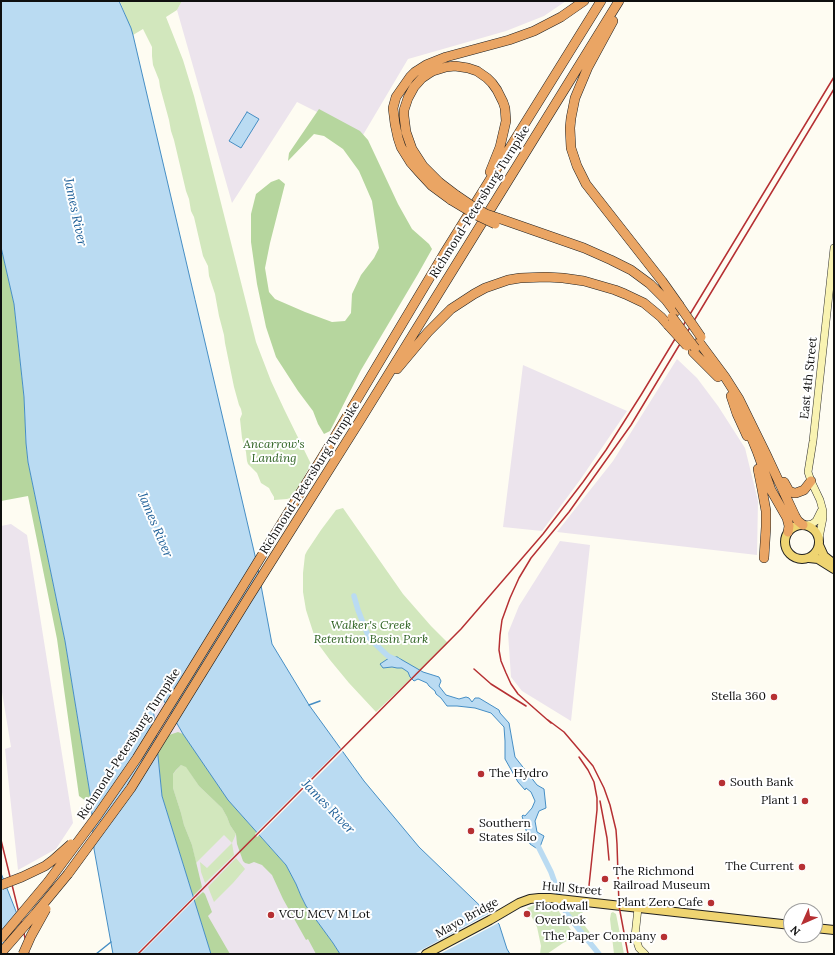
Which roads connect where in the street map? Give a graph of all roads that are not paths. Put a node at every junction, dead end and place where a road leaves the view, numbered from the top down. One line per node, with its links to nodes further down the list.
1 (584, 1): 5 (highway)
2 (601, 1): 6 (highway, Richmond-Petersburg Turnpike)
3 (618, 1): 11 (highway, Richmond-Petersburg Turnpike)
4 (624, 1): 8 (highway)
5 (453, 198): 6 (highway); 8 (highway, bridge)
6 (456, 234): 22 (highway, Richmond-Petersburg Turnpike)
7 (834, 248): 13 (street, East 4th Street)
8 (674, 315): 9 (highway, bridge); 9 (highway, bridge); 11 (highway)
9 (697, 345): 10 (highway); 12 (highway)
10 (731, 396): 16 (highway); 18 (highway)
11 (359, 422): 23 (highway, Richmond-Petersburg Turnpike)
12 (766, 454): 13 (highway); 15 (highway)
13 (811, 481): 14 (street, East 4th Street)
14 (822, 507): 15 (street); 17 (street, East 4th Street)
15 (805, 525): 16 (main road); 17 (main road)
16 (788, 532): 19 (main road)
17 (819, 542): 19 (main road); 20 (main road)
18 (764, 558)
19 (809, 558): 21 (main road)
20 (834, 564)
21 (834, 569)
22 (97, 816): 24 (highway, bridge); 30 (highway, Richmond-Petersburg Turnpike, bridge)
23 (68, 874): 31 (highway, Richmond-Petersburg Turnpike, bridge); 32 (highway, bridge)
24 (1, 885)
25 (519, 903): 26 (main road, Hull Street); 33 (main road, Mayo Bridge)
26 (638, 908): 27 (main road, Hull Street); 34 (street)
27 (783, 924)
28 (823, 929): 29 (main road)
29 (834, 930)
30 (1, 938)
31 (1, 953)
32 (23, 954)
33 (426, 954)
34 (645, 954)

